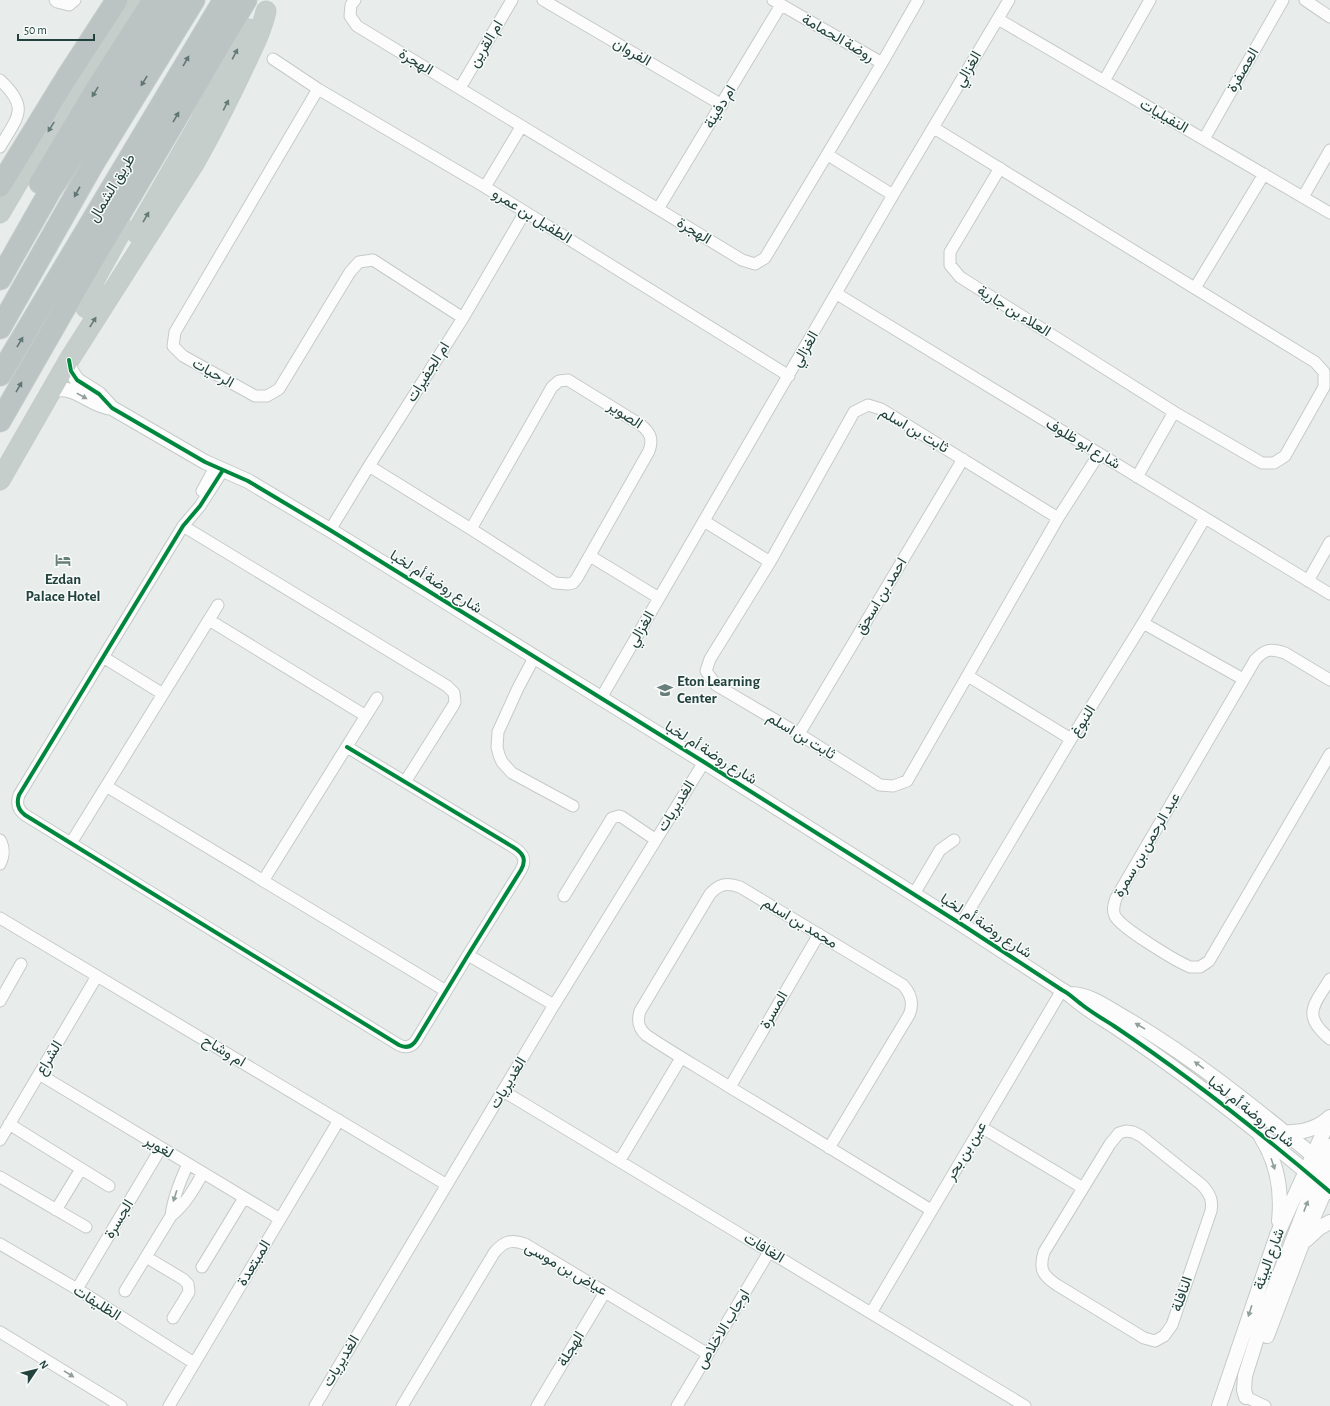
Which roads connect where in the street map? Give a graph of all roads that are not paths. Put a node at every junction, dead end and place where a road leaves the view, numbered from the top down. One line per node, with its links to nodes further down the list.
1 (55, 0): 2 (street)
2 (75, 0)
3 (117, 0): 39 (highway)
4 (132, 0): 45 (highway, one-way to 45)
5 (154, 0): 47 (highway, one-way to 47)
6 (170, 0): 36 (highway)
7 (194, 0): 54 (highway, طريق الشمال, one-way to 54)
8 (224, 0): 56 (highway, طريق الشمال, one-way to 8)
9 (246, 0): 32 (highway, one-way to 9)
10 (355, 0): 26 (street, الهجرة)
11 (512, 0): 26 (street, ام القرين)
12 (543, 0): 28 (street, الفروان)
13 (918, 0): 23 (street, الهجرة)
14 (1009, 0): 21 (street, الغزالي)
15 (1150, 0): 25 (street)
16 (1283, 0): 31 (street, العصفرة)
17 (1305, 0): 20 (street)
18 (777, 2): 23 (street, روضة الحمامة); 28 (street, ام دفينة)
19 (269, 6): 52 (highway, one-way to 19); 55 (highway, one-way to 19)
20 (1330, 17)
21 (998, 19): 25 (street, النفيليات); 30 (street, الغزالي)
22 (273, 59): 27 (street, الطفيل بن عمرو)
23 (882, 64): 35 (street, الهجرة)
24 (0, 80): 33 (street)
25 (1104, 81): 31 (street, النفيليات)
26 (460, 88): 29 (street, الهجرة)
27 (318, 89): 40 (street, الطفيل بن عمرو); 53 (street, الرحيات)
28 (722, 105): 43 (street, ام دفينة)
29 (521, 126): 40 (street); 43 (street, الهجرة)
30 (934, 128): 37 (street, العلاء بن جارية); 41 (street, الغزالي)
31 (1204, 139): 38 (street, النفيليات)
32 (161, 142): 52 (highway); 61 (highway, one-way to 32)
33 (0, 147)
34 (1330, 150): 42 (street)
35 (828, 155): 41 (street); 43 (street, الهجرة)
36 (67, 166): 48 (highway); 51 (highway)
37 (1000, 168): 49 (street, العلاء بن جارية); 60 (street, العلاء بن جارية)
38 (1264, 174): 42 (street, النفيليات); 49 (street)
39 (0, 186)
40 (485, 187): 44 (street, الطفيل بن عمرو)
41 (893, 195): 50 (street, الغزالي)
42 (1302, 197): 46 (street, النفيليات)
43 (658, 209)
44 (525, 212): 53 (street, ام الجفيرات); 57 (street, الطفيل بن عمرو)
45 (0, 213)
46 (1330, 213)
47 (0, 250)
48 (0, 279)
49 (1195, 288): 60 (street, العلاء بن جارية)
50 (837, 294): 57 (street, الغزالي); 62 (street, شارع ابو ظلوف)
51 (0, 299)
52 (86, 308): 63 (highway)
53 (463, 318): 65 (street, ام الجفيرات)
54 (0, 328)
55 (70, 360): 58 (highway); 59 (street, شارع روضة أم لخبا)
56 (0, 375)
57 (789, 376): 71 (street, الغزالي)
58 (52, 391): 59 (street, شارع روضة أم لخبا, one-way to 59); 68 (highway)
59 (112, 408): 66 (street, شارع روضة أم لخبا)
60 (1174, 412): 67 (street)
61 (0, 420)
62 (1099, 454): 67 (street, شارع ابو ظلوف); 69 (street, ثابت بن اسلم)
63 (0, 457)
64 (963, 459): 69 (street, ثابت بن اسلم); 77 (street, ثابت بن اسلم); 93 (street, احمد بن اسحق)
65 (369, 466): 73 (street, الصوير); 74 (street, ام الجفيرات)
66 (219, 469): 72 (street); 74 (street, شارع روضة أم لخبا)
67 (1137, 477): 70 (street, شارع ابو ظلوف)
68 (0, 480)
69 (1058, 518): 86 (street, ثابت بن اسلم)
70 (1205, 518): 78 (street, شارع ابو ظلوف); 83 (street, النبوغ)
71 (704, 521): 77 (street); 80 (street, الغزالي)
72 (186, 523): 85 (street); 98 (street)
73 (471, 528): 76 (street, الصوير); 76 (street, الصوير)
74 (330, 530): 84 (street, شارع روضة أم لخبا)
75 (1330, 542): 78 (street)
76 (590, 556): 80 (street)
77 (770, 562): 93 (street, ثابت بن اسلم)
78 (1308, 581): 79 (street, شارع ابو ظلوف)
79 (1330, 594)
80 (659, 598): 91 (street, الغزالي)
81 (218, 605): 82 (street)
82 (209, 620): 89 (street); 92 (street)
83 (1143, 623): 87 (street); 94 (street, النبوغ)
84 (535, 656): 91 (street, شارع روضة أم لخبا); 100 (street)
85 (103, 657): 89 (street); 104 (street)
86 (968, 676): 93 (street, ثابت بن اسلم); 94 (street)
87 (1243, 679): 88 (street, عبد الرحمن بن سمرة); 96 (street, عبد الرحمن بن سمرة)
88 (1330, 680)
89 (163, 694): 99 (street)
90 (377, 698): 92 (street)
91 (601, 698): 97 (street, شارع روضة أم لخبا)
92 (366, 716): 95 (street)
93 (799, 734)
94 (1071, 739): 110 (street, النبوغ)
95 (347, 747): 98 (street); 106 (street)
96 (1330, 754)
97 (704, 762): 102 (street, الغديريات); 107 (street, شارع روضة أم لخبا)
98 (405, 782): 112 (street)
99 (106, 786): 104 (street); 106 (street)
100 (573, 806)
101 (0, 840): 105 (street)
102 (656, 840): 108 (street); 119 (street, الغديريات)
103 (954, 840): 107 (street)
104 (71, 843): 116 (street)
105 (0, 864)
106 (263, 881): 116 (street)
107 (914, 894): 110 (street, شارع روضة أم لخبا)
108 (564, 896)
109 (0, 918): 114 (street, ام وشاح)
110 (961, 924): 117 (street, شارع روضة أم لخبا)
111 (819, 934): 121 (street, محمد بن اسلم); 123 (street, المسرة); 134 (street, محمد بن اسلم)
112 (466, 957): 116 (street); 119 (street)
113 (21, 964): 118 (street)
114 (97, 976): 122 (street, الشراع); 126 (street, ام وشاح)
115 (1330, 979): 120 (street)
116 (446, 991)
117 (1066, 992): 128 (street, عين بن بحر); 129 (street, شارع روضة أم لخبا); 130 (street, شارع روضة أم لخبا, one-way to 117)
118 (0, 1001)
119 (552, 1008): 124 (street, الغديريات)
120 (1330, 1039)
121 (681, 1058): 123 (street, محمد بن اسلم); 135 (street)
122 (39, 1074): 127 (street, الشراع); 133 (street, لغوير)
123 (730, 1087): 134 (street, محمد بن اسلم)
124 (503, 1090): 135 (street, الغافات); 142 (street, الغديريات)
125 (1330, 1117): 130 (street); 136 (street, شارع البيئة)
126 (339, 1120): 142 (street, ام وشاح); 149 (street, المبتعدة)
127 (9, 1124): 131 (street, الشراع); 138 (street)
128 (981, 1127): 144 (street); 147 (street, عين بن بحر)
129 (1256, 1130): 141 (street, شارع روضة أم لخبا); 152 (street, one-way to 152)
130 (1285, 1132): 136 (street, شارع روضة أم لخبا)
131 (0, 1140)
132 (1330, 1146): 136 (street)
133 (161, 1148): 137 (street, لغوير); 158 (street, الجسرة)
134 (828, 1148): 147 (street, محمد بن اسلم)
135 (620, 1160): 155 (street, الغافات)
136 (1322, 1162): 141 (street, شارع البيئة); 141 (street)
137 (188, 1164): 139 (street, لغوير); 148 (street, one-way to 148)
138 (81, 1169): 143 (street); 146 (street)
139 (203, 1173): 145 (street, لغوير); 148 (street)
140 (0, 1178): 146 (street)
141 (1321, 1182): 152 (street, شارع البيئة); 154 (street, شارع البيئة); 166 (street, one-way to 141)
142 (447, 1185): 170 (street, الغديريات)
143 (109, 1186)
144 (1083, 1188): 144 (street, النافلة)
145 (244, 1198): 149 (street, لغوير); 157 (street)
146 (56, 1210): 151 (street)
147 (932, 1210): 161 (street, عين بن بحر)
148 (171, 1216): 156 (street)
149 (280, 1219): 165 (street, المبتعدة)
150 (1330, 1222): 154 (street)
151 (86, 1227)
152 (1276, 1235): 174 (street, شارع البيئة, one-way to 174)
153 (0, 1244): 158 (street, الظليفات)
154 (1302, 1244): 166 (street, شارع البيئة)
155 (769, 1252): 161 (street, الغافات); 164 (street, اوجاب الاخلاص)
156 (146, 1257): 159 (street); 162 (street)
157 (202, 1267)
158 (77, 1289): 165 (street, الظليفات)
159 (125, 1291)
160 (605, 1292): 164 (street, عياض بن موسى); 171 (street, عياض بن موسى); 172 (street, الهجلة)
161 (871, 1312): 167 (street, الغافات)
162 (174, 1318)
163 (0, 1332): 168 (street, one-way to 168)
164 (708, 1354): 173 (street, اوجاب الاخلاص)
165 (194, 1363): 169 (street, المبتعدة)
166 (1245, 1402): 175 (street)
167 (1023, 1405)
168 (121, 1406)
169 (169, 1406)
170 (315, 1406)
171 (402, 1406)
172 (537, 1406)
173 (677, 1406)
174 (1219, 1406)
175 (1265, 1406)

